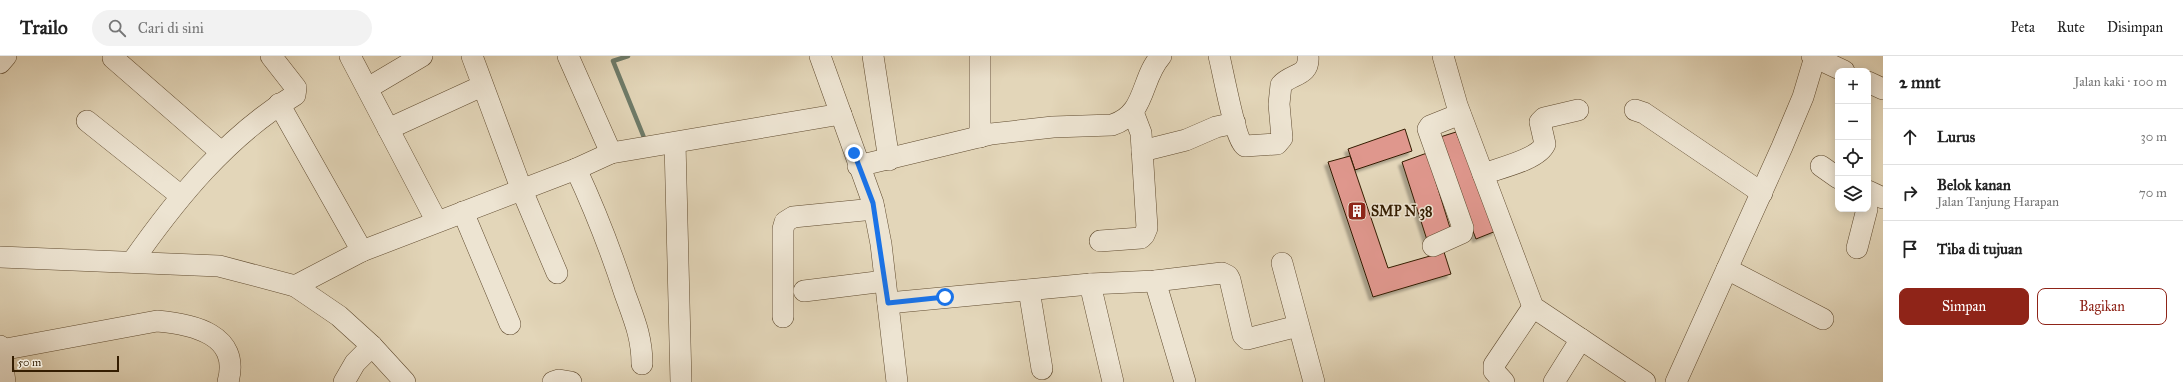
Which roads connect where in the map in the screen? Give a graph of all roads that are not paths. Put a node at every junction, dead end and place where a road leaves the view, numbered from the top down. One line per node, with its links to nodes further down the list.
1 (6, 56): 16 (street)
2 (271, 56): 22 (street)
3 (350, 56): 20 (street)
4 (422, 56): 20 (street)
5 (472, 56): 19 (street)
6 (568, 56): 35 (street)
7 (820, 56): 26 (street)
8 (873, 56): 36 (street)
9 (980, 56): 31 (street)
10 (1161, 56): 25 (street)
11 (1220, 56): 29 (street)
12 (1308, 56): 29 (street)
13 (1443, 56): 27 (street)
14 (113, 58): 33 (street)
15 (1819, 58): 17 (street); 43 (street)
16 (0, 63)
17 (1838, 68)
18 (1871, 83): 21 (street)
19 (482, 86): 30 (street); 42 (street)
20 (368, 88): 30 (street)
21 (1883, 89)
22 (279, 104): 33 (street); 52 (street)
23 (1578, 110): 40 (street)
24 (1635, 110): 43 (street)
25 (1133, 112): 31 (street); 34 (street)
26 (841, 114): 32 (street); 37 (street)
27 (1460, 114): 40 (street); 50 (street)
28 (87, 121): 44 (street)
29 (1235, 123): 34 (street)
30 (388, 129): 48 (street)
31 (980, 137): 36 (street)
32 (675, 144): 35 (street); 81 (street)
33 (222, 152): 44 (street)
34 (1142, 152): 49 (street)
35 (611, 153): 39 (street)
36 (889, 160): 37 (street)
37 (858, 166): 45 (street)
38 (1821, 166): 41 (street)
39 (576, 169): 42 (street); 73 (street)
40 (1483, 174): 65 (street)
41 (1835, 176)
42 (521, 188): 46 (street); 57 (street)
43 (1762, 193): 56 (street)
44 (181, 196): 54 (street)
45 (874, 209): 58 (street); 66 (street)
46 (463, 212): 48 (street); 68 (street)
47 (1867, 212): 51 (street)
48 (436, 220): 52 (street)
49 (1100, 241)
50 (1433, 246)
51 (1857, 248)
52 (362, 251): 61 (street)
53 (0, 257): 54 (street)
54 (132, 262): 61 (street)
55 (1282, 263): 69 (street)
56 (1727, 269): 67 (street); 89 (street)
57 (556, 273)
58 (885, 281): 63 (street); 64 (street)
59 (1155, 281): 60 (street); 69 (street); 84 (street)
60 (1090, 284): 62 (street); 83 (street)
61 (295, 286): 71 (street)
62 (1029, 290): 64 (street); 74 (street)
63 (804, 291)
64 (888, 303): 82 (street)
65 (1533, 307): 70 (street); 86 (street)
66 (784, 317)
67 (1823, 319)
68 (510, 324)
69 (1298, 326): 85 (street)
70 (1581, 339): 87 (street); 88 (street)
71 (372, 346): 77 (street); 78 (street)
72 (0, 348): 75 (street); 76 (street)
73 (642, 364)
74 (1042, 369)
75 (5, 382)
76 (228, 382)
77 (344, 382)
78 (405, 382)
79 (553, 382): 80 (street)
80 (571, 382)
81 (682, 382)
82 (897, 382)
83 (1113, 382)
84 (1185, 382)
85 (1314, 382)
86 (1504, 382)
87 (1554, 382)
88 (1645, 382)
89 (1676, 382)

